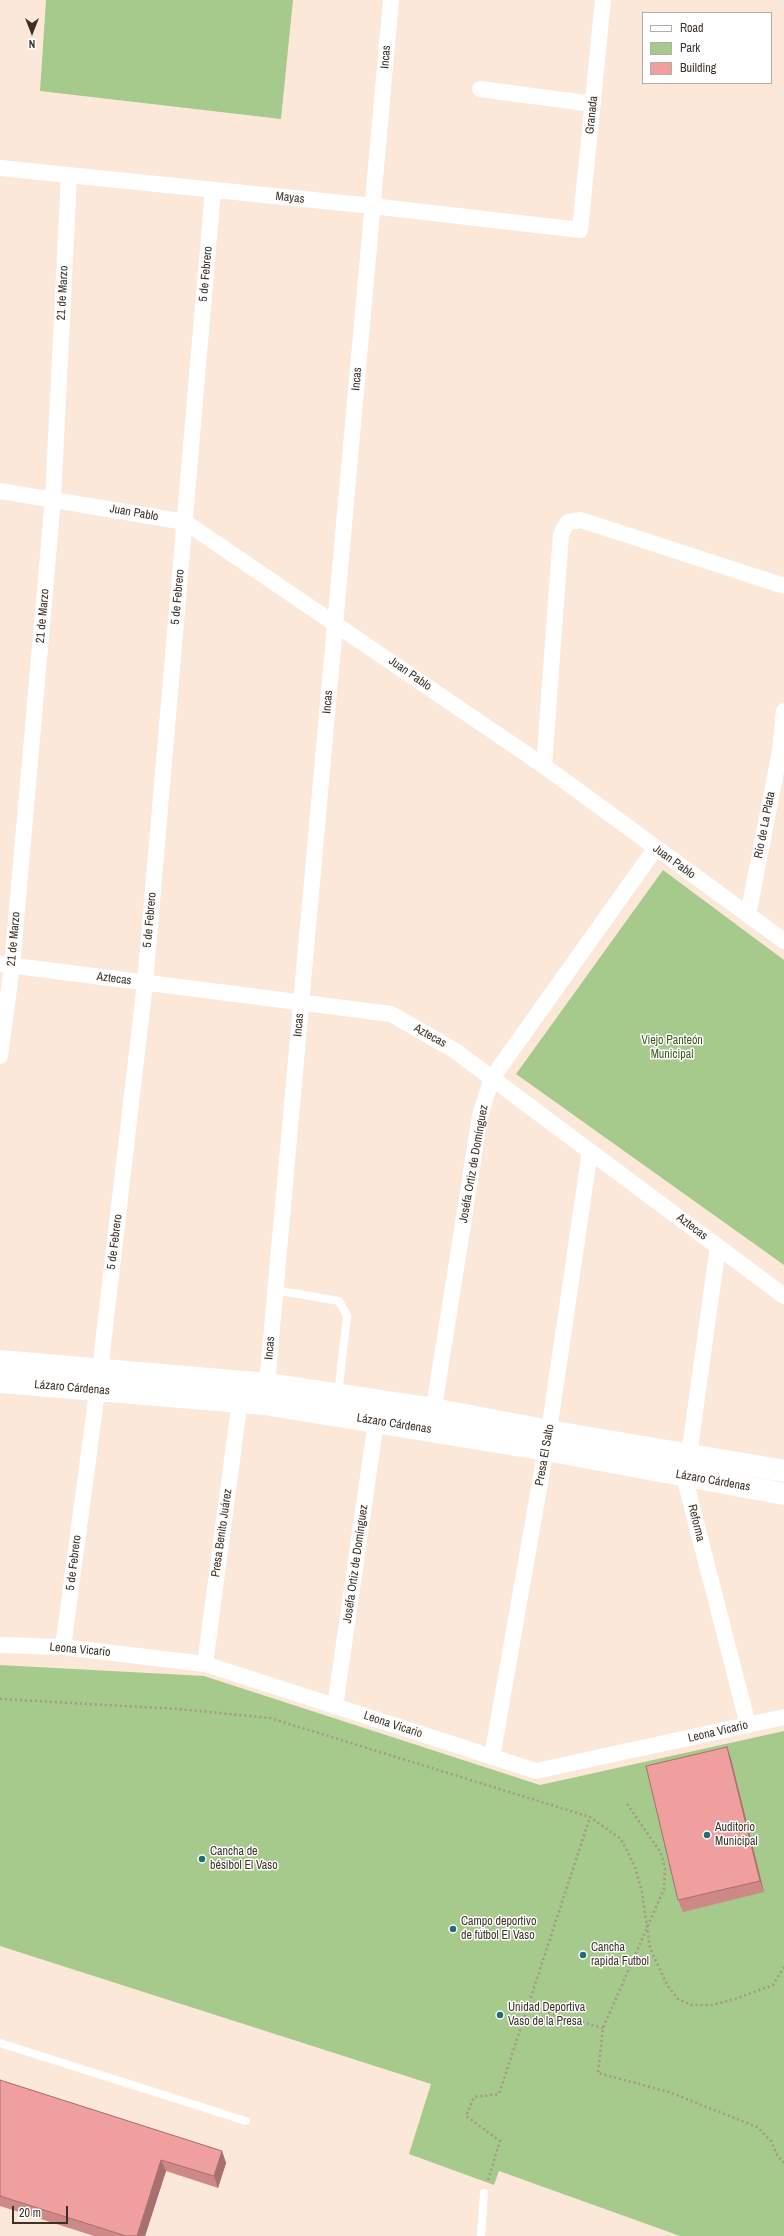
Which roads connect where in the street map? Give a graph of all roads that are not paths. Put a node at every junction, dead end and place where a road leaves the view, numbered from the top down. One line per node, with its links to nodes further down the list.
1 (391, 0): 8 (street, Incas)
2 (603, 0): 4 (street, Granada)
3 (480, 89): 4 (street)
4 (593, 104): 9 (street, Granada)
5 (0, 168): 6 (street, Mayas)
6 (69, 176): 7 (street, Mayas); 11 (street, 21 de Marzo)
7 (213, 190): 8 (street, Mayas); 12 (street, 5 de Febrero)
8 (372, 206): 9 (street, Mayas); 14 (street, Incas)
9 (580, 230)
10 (0, 491): 11 (street, Juan Pablo)
11 (53, 499): 12 (street, Juan Pablo); 21 (street, 21 de Marzo)
12 (185, 522): 14 (street, Juan Pablo); 22 (street, 5 de Febrero)
13 (784, 586): 17 (street)
14 (335, 622): 17 (street, Juan Pablo); 23 (street, Incas)
15 (784, 712): 16 (street, Río de La Plata)
16 (782, 752): 19 (street, Río de La Plata)
17 (544, 766): 18 (street, Juan Pablo)
18 (655, 849): 19 (street, Juan Pablo); 25 (street, Joséfa Ortiz de Domínguez)
19 (748, 915): 20 (street, Juan Pablo)
20 (784, 941)
21 (6, 965): 22 (street, Aztecas); 24 (street, 21 de Marzo)
22 (145, 983): 23 (street, Aztecas); 31 (street, 5 de Febrero)
23 (301, 1002): 25 (street, Aztecas); 28 (street, Incas)
24 (0, 1056)
25 (492, 1078): 26 (street, Aztecas); 36 (street, Joséfa Ortiz de Domínguez)
26 (590, 1151): 27 (street, Aztecas); 38 (street, Presa El Salto)
27 (718, 1246): 29 (street, Aztecas); 39 (street, Reforma)
28 (275, 1290): 34 (street, Incas); 35 (lane)
29 (784, 1296)
30 (0, 1361): 31 (street, Lázaro Cárdenas)
31 (98, 1380): 32 (street, Lázaro Cárdenas); 33 (street, Lázaro Cárdenas); 44 (street, 5 de Febrero)
32 (0, 1382)
33 (241, 1392): 34 (street, Lázaro Cárdenas); 45 (street, Presa Benito Juárez)
34 (266, 1394): 35 (street, Lázaro Cárdenas); 37 (street, Lázaro Cárdenas)
35 (338, 1395): 36 (street, Lázaro Cárdenas)
36 (432, 1420): 37 (street, Lázaro Cárdenas); 38 (street, Lázaro Cárdenas)
37 (376, 1421): 46 (street, Joséfa Ortiz de Domínguez)
38 (548, 1440): 39 (street, Lázaro Cárdenas); 41 (street, Lázaro Cárdenas); 49 (street, Presa El Salto)
39 (689, 1455): 40 (street, Lázaro Cárdenas); 41 (street, Reforma)
40 (784, 1471)
41 (684, 1476): 42 (street, Lázaro Cárdenas); 48 (street, Reforma)
42 (784, 1494)
43 (0, 1645): 44 (street, Leona Vicario)
44 (63, 1647): 45 (street, Leona Vicario)
45 (205, 1664): 46 (street, Leona Vicario)
46 (335, 1707): 49 (street, Leona Vicario)
47 (784, 1717): 48 (street, Leona Vicario)
48 (748, 1725): 49 (street, Leona Vicario)
49 (492, 1757)
50 (0, 2043): 51 (lane)
51 (246, 2121)
52 (484, 2193): 53 (lane)
53 (481, 2236)

